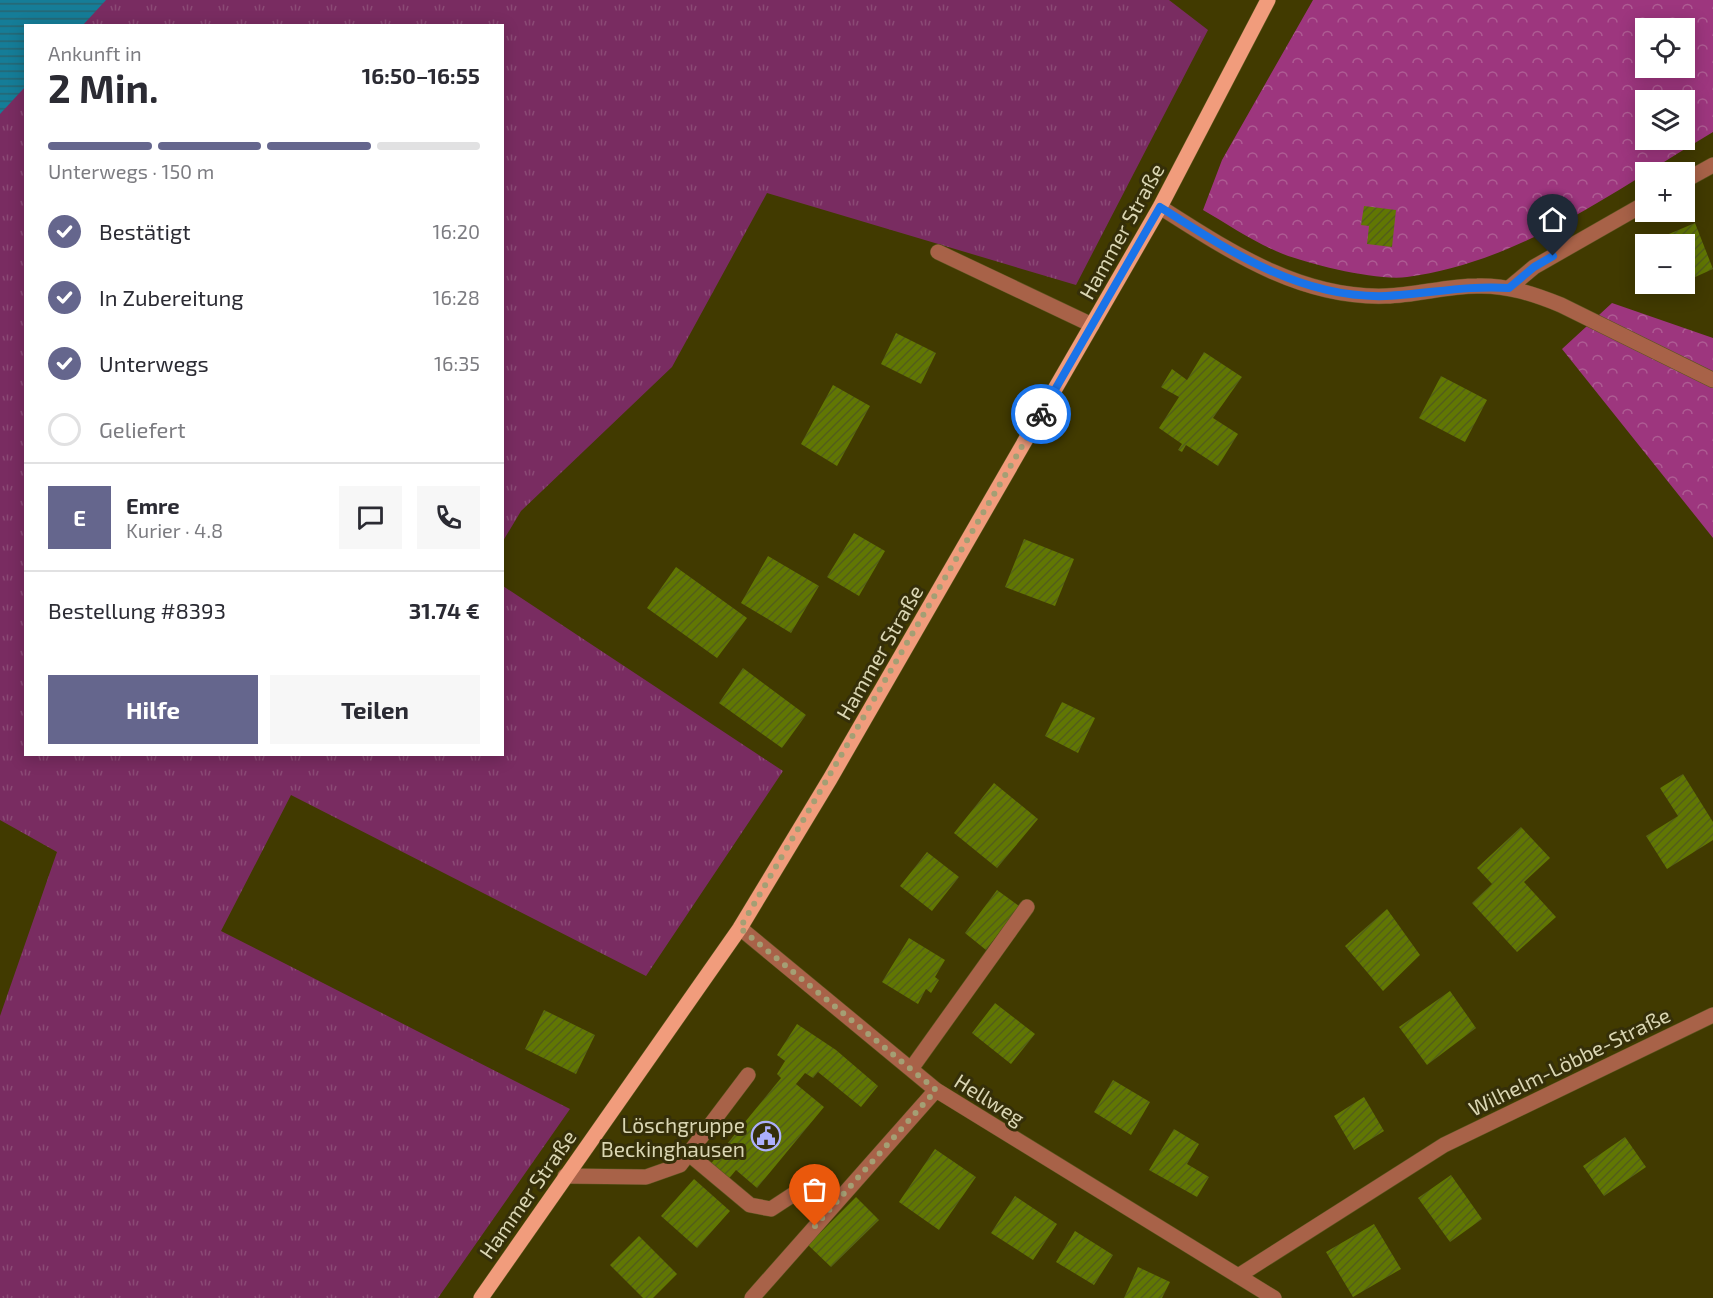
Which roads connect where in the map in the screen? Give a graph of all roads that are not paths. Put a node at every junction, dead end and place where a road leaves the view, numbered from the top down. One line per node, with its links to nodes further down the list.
1 (1268, 0): 4 (main road, Hammer Straße)
2 (1713, 165): 3 (street)
3 (1695, 175)
4 (1160, 207): 7 (street); 8 (main road, Hammer Straße)
5 (1635, 209): 7 (street)
6 (938, 252): 8 (street)
7 (1509, 288): 9 (street)
8 (1092, 325): 11 (main road, Hammer Straße)
9 (1713, 380)
10 (1027, 907): 13 (street)
11 (740, 928): 13 (street, Hellweg); 17 (main road, Hammer Straße)
12 (1713, 1015): 19 (street, Wilhelm-Löbbe-Straße)
13 (910, 1069): 15 (street, Hellweg)
14 (748, 1075): 16 (street)
15 (936, 1090): 18 (street); 19 (street, Hellweg)
16 (689, 1154): 17 (street); 18 (street)
17 (564, 1176): 20 (main road, Hammer Straße)
18 (831, 1208): 21 (street)
19 (1238, 1276): 22 (street, Hellweg)
20 (481, 1298)
21 (752, 1298)
22 (1274, 1298)

